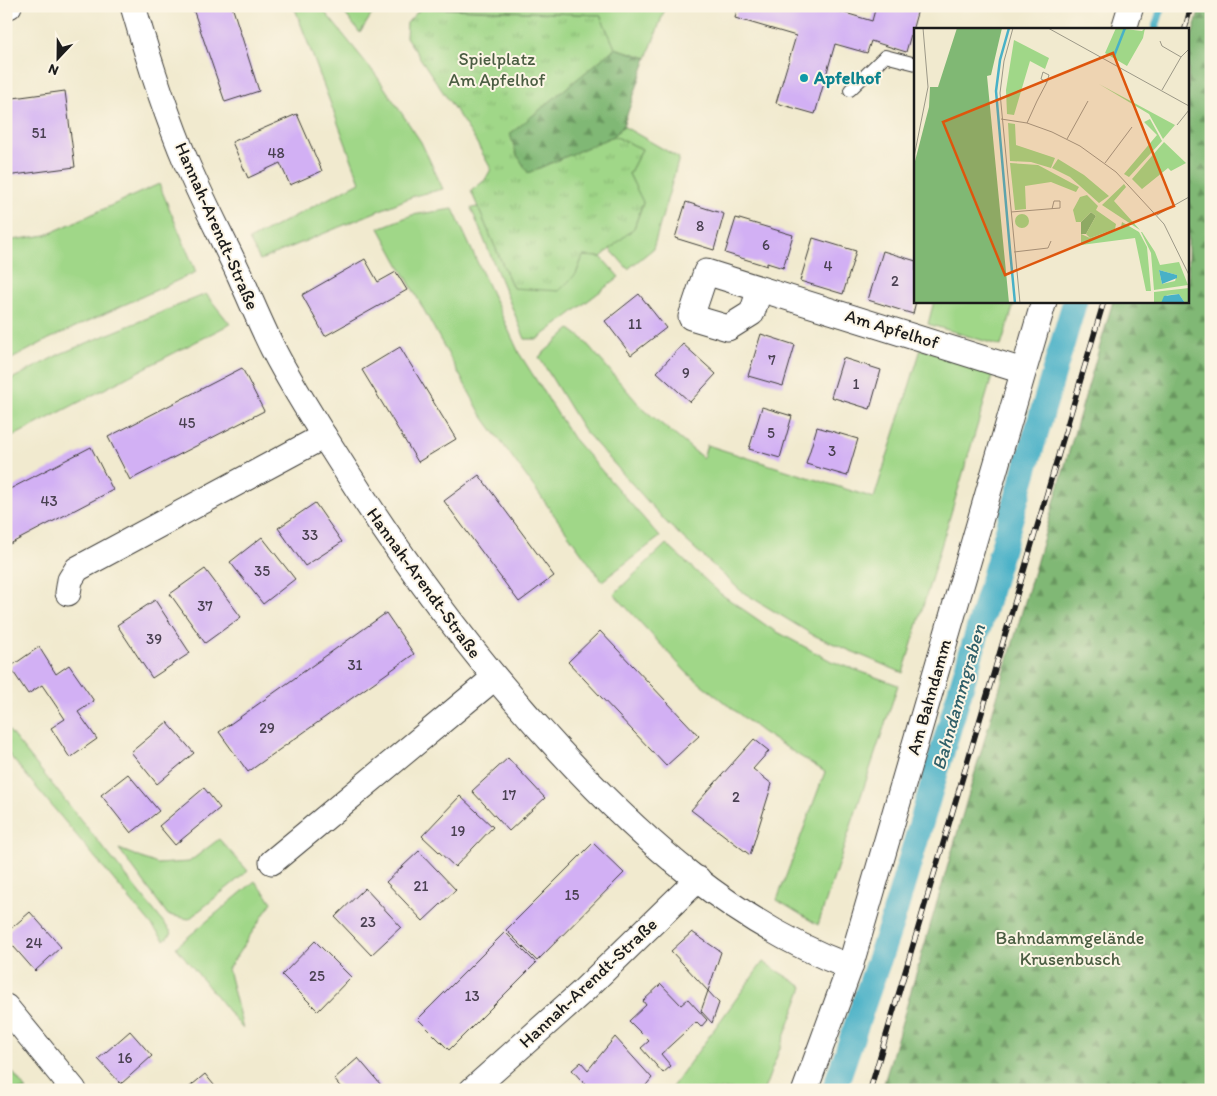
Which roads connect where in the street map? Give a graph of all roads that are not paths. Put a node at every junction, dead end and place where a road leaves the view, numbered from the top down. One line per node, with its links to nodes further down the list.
1 (133, 6): 9 (street, Hannah-Arendt-Straße)
2 (1131, 6): 3 (street)
3 (1124, 28)
4 (914, 63): 5 (lane)
5 (850, 90)
6 (760, 289): 8 (street, Am Apfelhof)
7 (1044, 302): 8 (street, Am Bahndamm)
8 (1023, 371): 14 (street, Am Bahndamm)
9 (324, 436): 10 (street); 11 (street, Hannah-Arendt-Straße)
10 (68, 593)
11 (494, 678): 12 (street); 13 (street, Hannah-Arendt-Straße)
12 (272, 862)
13 (698, 880): 14 (street, Hannah-Arendt-Straße); 16 (street, Hannah-Arendt-Straße)
14 (850, 967): 18 (street, Am Bahndamm)
15 (6, 1006): 17 (street)
16 (477, 1088)
17 (74, 1090)
18 (805, 1090)

